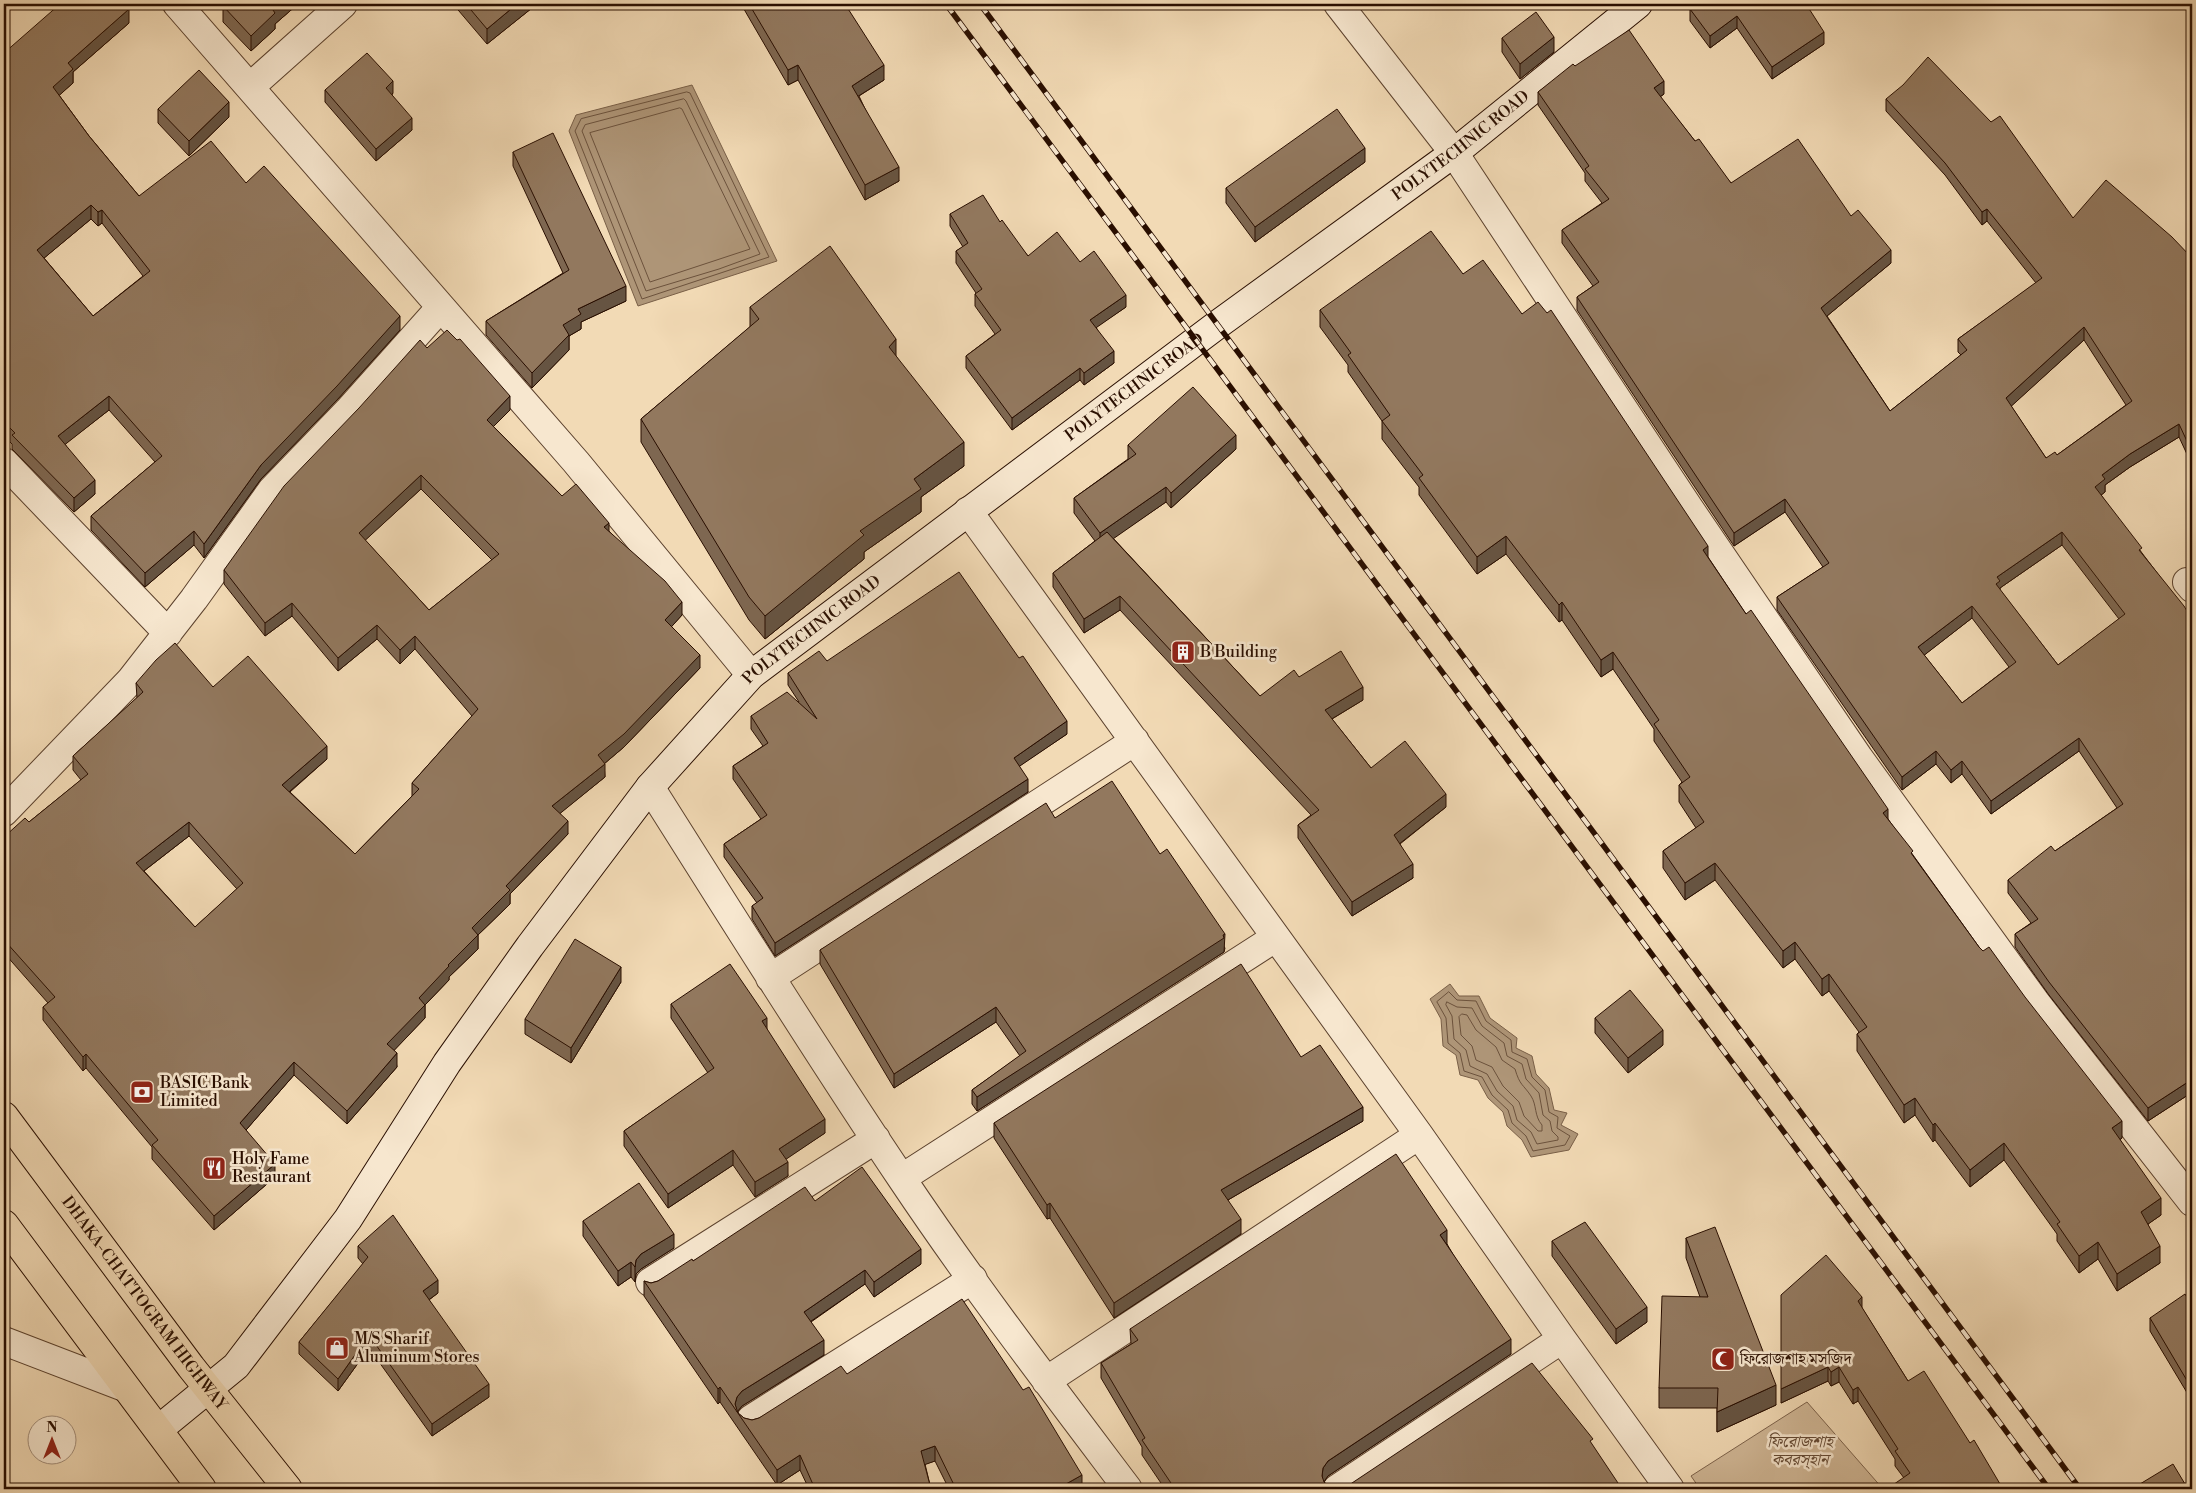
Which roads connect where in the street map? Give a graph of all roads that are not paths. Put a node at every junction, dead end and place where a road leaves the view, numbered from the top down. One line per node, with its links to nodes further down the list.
1 (177, 4): 5 (street)
2 (343, 4): 5 (street)
3 (1338, 4): 6 (street)
4 (1638, 4): 6 (street, POLYTECHNIC ROAD)
5 (250, 87): 7 (street)
6 (1454, 154): 9 (street, POLYTECHNIC ROAD); 21 (street)
7 (440, 308): 10 (street); 11 (street)
8 (4, 462): 10 (street)
9 (968, 511): 11 (street, POLYTECHNIC ROAD); 12 (street)
10 (168, 633): 14 (street)
11 (751, 675): 13 (street, POLYTECHNIC ROAD)
12 (1135, 741): 15 (street); 16 (street)
13 (650, 787): 16 (street); 29 (street, POLYTECHNIC ROAD)
14 (4, 812)
15 (1275, 938): 18 (street); 20 (street)
16 (770, 978): 19 (street)
17 (4, 1116): 29 (highway, DHAKA-CHATTOGRAM HIGHWAY)
18 (1419, 1135): 25 (street); 27 (street)
19 (876, 1139): 20 (street); 24 (street)
20 (902, 1178): 23 (street)
21 (2192, 1202)
22 (4, 1224): 28 (highway)
23 (973, 1279): 27 (street); 30 (street)
24 (650, 1282)
25 (1562, 1339): 35 (street); 36 (street)
26 (4, 1341): 28 (street)
27 (1046, 1381): 34 (street)
28 (124, 1387): 31 (highway)
29 (209, 1390): 31 (street, POLYTECHNIC ROAD); 33 (highway, DHAKA-CHATTOGRAM HIGHWAY)
30 (751, 1418)
31 (159, 1429): 32 (highway)
32 (202, 1489)
33 (288, 1489)
34 (1128, 1489)
35 (1338, 1489)
36 (1670, 1489)

